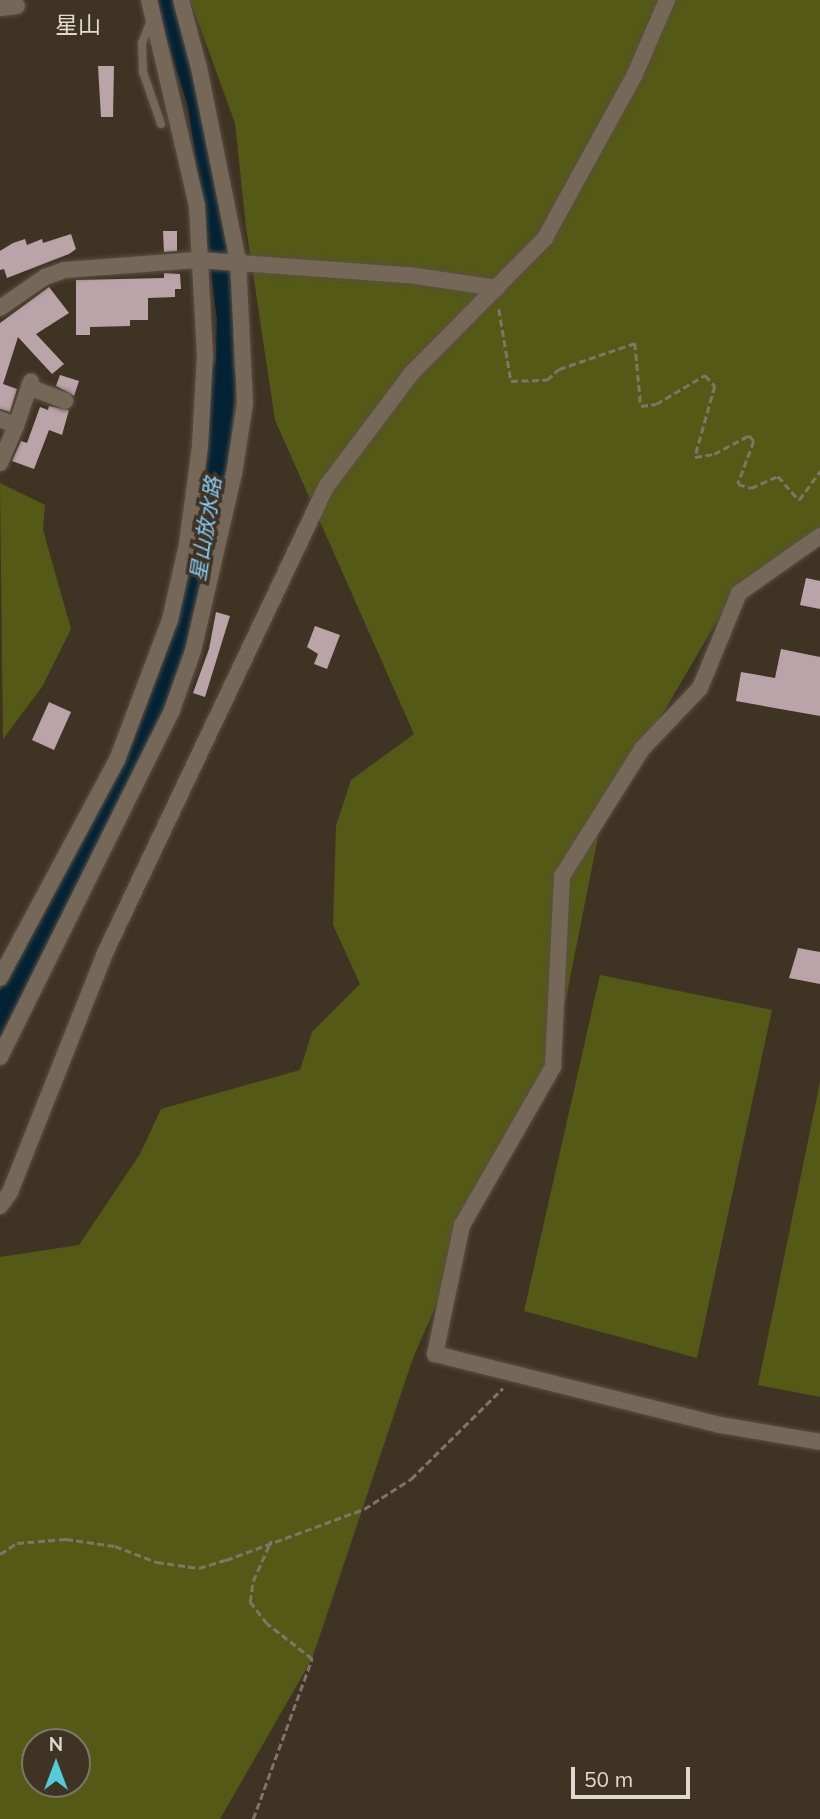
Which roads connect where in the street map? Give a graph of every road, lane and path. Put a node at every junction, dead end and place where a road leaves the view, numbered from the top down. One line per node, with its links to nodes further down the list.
1 (181, 0): 6 (street)
2 (667, 0): 7 (street)
3 (151, 7): 4 (lane); 5 (street)
4 (162, 124)
5 (198, 260): 6 (street); 8 (street); 15 (street)
6 (238, 261): 7 (street); 16 (street)
7 (497, 288): 13 (path); 17 (street)
8 (0, 308)
9 (65, 401): 11 (street)
10 (0, 419): 11 (street)
11 (16, 426): 12 (street)
12 (0, 463)
13 (820, 471)
14 (820, 536): 19 (street)
15 (0, 978)
16 (0, 1057)
17 (0, 1206)
18 (511, 1379): 20 (path)
19 (820, 1442)
20 (271, 1541): 21 (path); 22 (path)
21 (0, 1555)
22 (253, 1819)

